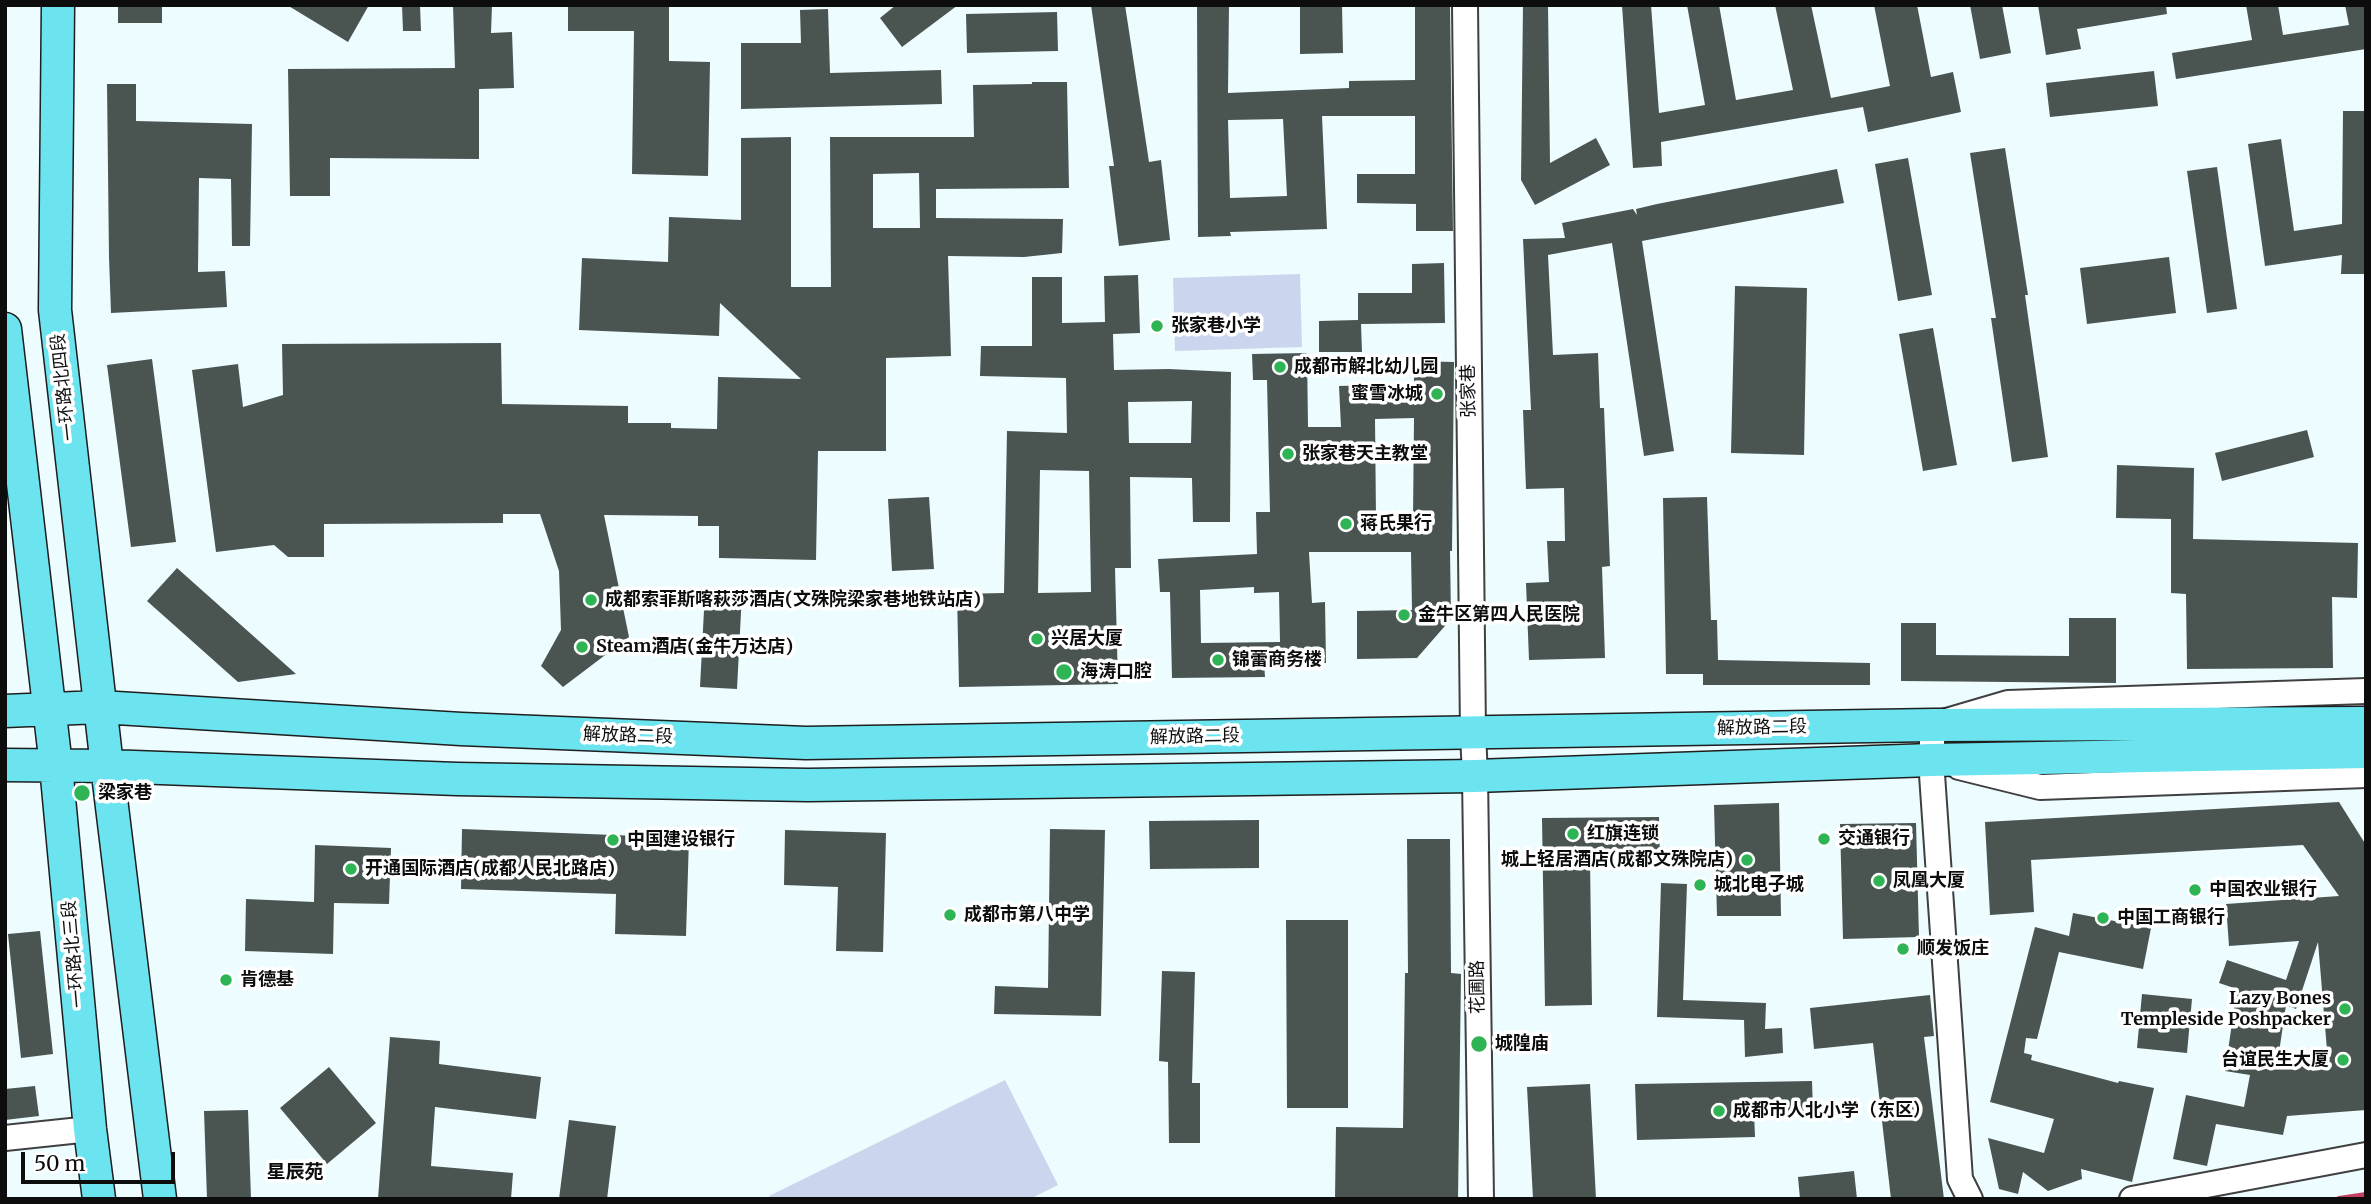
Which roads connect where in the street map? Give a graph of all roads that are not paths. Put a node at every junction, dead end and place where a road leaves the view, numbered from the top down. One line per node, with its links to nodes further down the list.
1 (58, 5): 5 (main road, 一环路北四段)
2 (1465, 5): 9 (street, 张家巷)
3 (5, 329): 6 (main road)
4 (2354, 691): 8 (street)
5 (100, 707): 6 (main road, 解放路二段); 9 (main road, 解放路二段); 14 (main road, 一环路北四段)
6 (49, 709): 7 (main road, 解放路二段); 13 (main road, 一环路北三段)
7 (5, 711)
8 (1933, 724): 9 (main road, 解放路二段); 10 (main road, 解放路二段); 11 (street)
9 (1473, 733): 16 (street, 张家巷)
10 (2351, 745): 11 (main road, 解放路二段); 15 (street)
11 (1931, 760): 16 (main road, 解放路二段); 23 (street)
12 (5, 765): 13 (main road, 解放路二段)
13 (56, 766): 14 (main road, 解放路二段); 17 (main road, 一环路北三段)
14 (107, 766): 16 (main road, 解放路二段); 21 (main road)
15 (2366, 775)
16 (1475, 776): 22 (street, 花圃路)
17 (90, 1129): 18 (street); 20 (main road, 一环路北三段)
18 (5, 1138)
19 (2366, 1155): 24 (street)
20 (99, 1199)
21 (160, 1199)
22 (1481, 1199)
23 (1970, 1199)
24 (2132, 1199)

